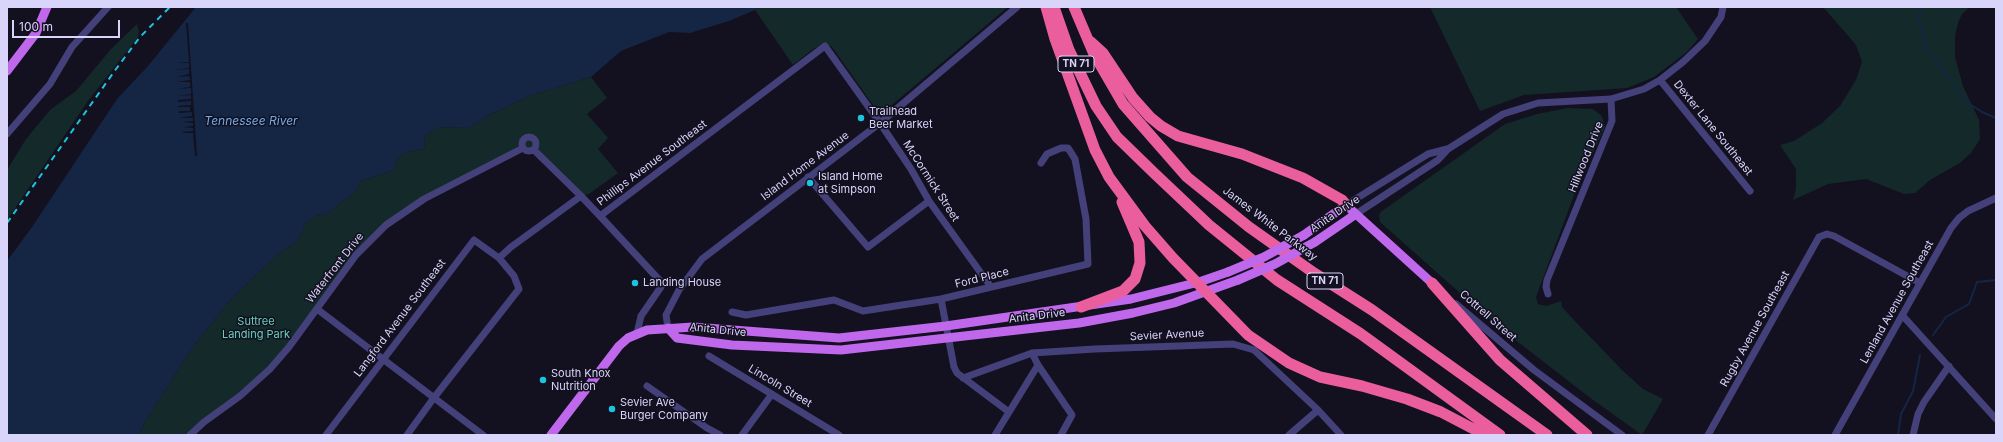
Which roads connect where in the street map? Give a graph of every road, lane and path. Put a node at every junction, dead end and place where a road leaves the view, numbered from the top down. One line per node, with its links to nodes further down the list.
1 (47, 7): 9 (main road)
2 (108, 7): 14 (street)
3 (1017, 7): 13 (street, Island Home Avenue)
4 (1046, 7): 20 (highway)
5 (1054, 7): 71 (highway, TN 71)
6 (1074, 7): 12 (highway, James White Parkway / TN 71)
7 (1723, 7): 10 (street)
8 (825, 46): 13 (street, McCormick Street); 27 (street, Phillips Avenue Southeast)
9 (7, 71)
10 (1660, 80): 11 (street); 21 (street, Dexter Lane Southeast)
11 (1611, 99): 16 (street, Anita Drive); 34 (street, Hillwood Drive)
12 (1128, 101): 25 (highway); 72 (highway, James White Parkway / TN 71)
13 (880, 123): 19 (street, Island Home Avenue); 24 (street, McCormick Street)
14 (7, 134)
15 (523, 148): 17 (street); 17 (street, Waterfront Drive); 37 (street, Waterfront Drive)
16 (1448, 149): 25 (street, Anita Drive); 26 (street, Anita Drive)
17 (534, 150): 22 (street, Waterfront Drive)
18 (1041, 163): 32 (street, Ford Place)
19 (808, 177): 24 (street); 41 (street, Island Home Avenue)
20 (1109, 177): 29 (highway); 36 (highway)
21 (1750, 191)
22 (581, 196): 27 (street, Phillips Avenue Southeast); 28 (street, Phillips Avenue Southeast)
23 (1996, 198): 31 (street, Lenland Avenue Southeast)
24 (928, 201): 32 (street, McCormick Street)
25 (1346, 206): 26 (main road, Cottrell Street); 29 (main road, Anita Drive, bridge)
26 (1356, 214): 30 (main road, Cottrell Street); 33 (main road, Anita Drive, bridge)
27 (600, 216): 42 (street)
28 (499, 258): 46 (street, Langford Avenue Southeast); 52 (street)
29 (1199, 282): 33 (highway); 36 (main road, Anita Drive)
30 (1432, 283): 73 (highway); 74 (street, Cottrell Street)
31 (1920, 283): 39 (street, Lenland Avenue Southeast); 75 (street, Rugby Avenue Southeast)
32 (991, 287): 35 (street, Ford Place)
33 (1208, 292): 43 (main road, Anita Drive); 70 (highway)
34 (1548, 294)
35 (941, 299): 38 (street, Ford Place); 40 (street)
36 (1081, 307): 40 (main road, Anita Drive)
37 (317, 309): 46 (street); 57 (street, Waterfront Drive)
38 (732, 312)
39 (1902, 315): 48 (street); 76 (street, Lenland Avenue Southeast)
40 (946, 326): 41 (main road, Anita Drive); 43 (street)
41 (668, 328): 42 (main road); 43 (main road, Anita Drive)
42 (637, 332): 61 (main road)
43 (948, 338): 49 (street)
44 (1032, 353): 47 (street); 49 (street, Sevier Avenue); 53 (street, Sevier Avenue)
45 (709, 356): 51 (street, Lincoln Street)
46 (383, 360): 52 (street); 58 (street, Langford Avenue Southeast)
47 (1038, 366): 54 (street); 67 (street)
48 (1949, 366): 55 (street); 77 (street)
49 (963, 378): 54 (street)
50 (647, 386): 56 (street)
51 (772, 394): 64 (street); 65 (street, Lincoln Street)
52 (433, 399): 59 (street); 60 (street)
53 (1318, 410): 68 (street); 69 (street, Sevier Avenue)
54 (1009, 412): 66 (street)
55 (1996, 419)
56 (707, 428): 62 (street); 63 (street)
57 (190, 435)
58 (326, 435)
59 (406, 435)
60 (483, 435)
61 (551, 435)
62 (702, 435)
63 (720, 435)
64 (742, 435)
65 (838, 435)
66 (995, 435)
67 (1061, 435)
68 (1289, 435)
69 (1340, 435)
70 (1485, 435)
71 (1500, 435)
72 (1547, 435)
73 (1587, 435)
74 (1622, 435)
75 (1708, 435)
76 (1835, 435)
77 (1914, 435)

